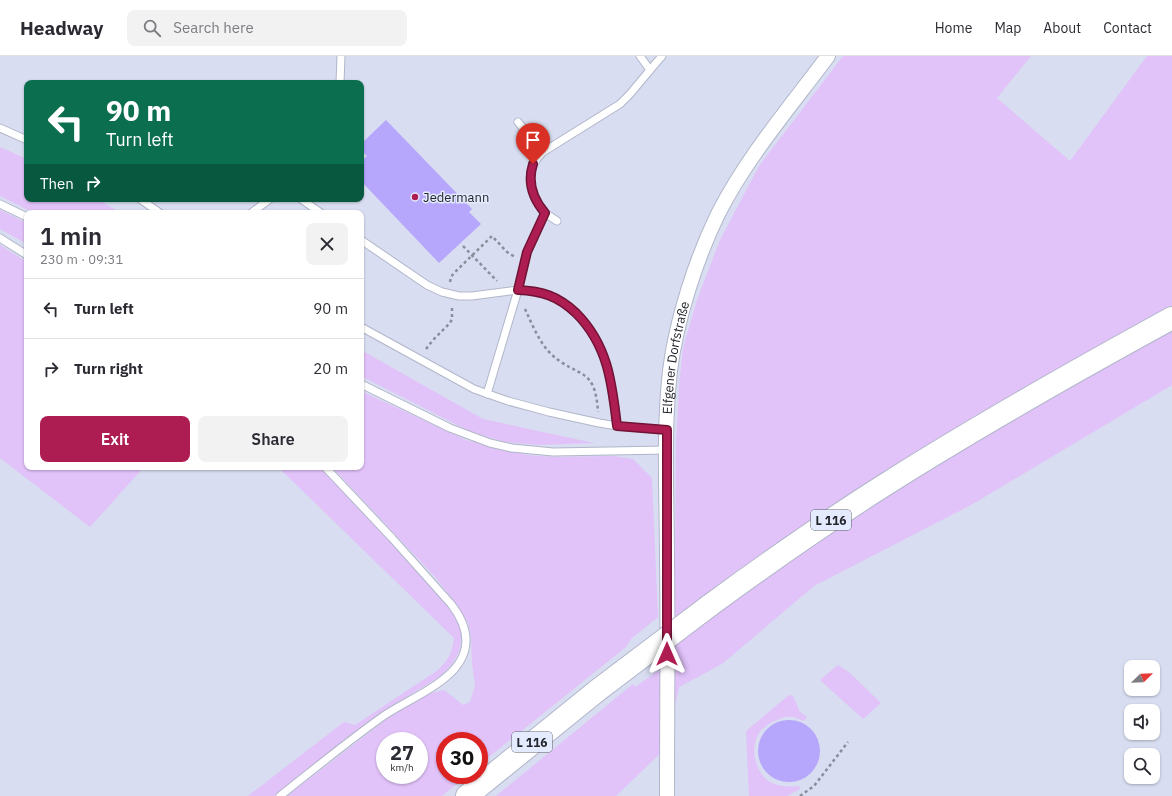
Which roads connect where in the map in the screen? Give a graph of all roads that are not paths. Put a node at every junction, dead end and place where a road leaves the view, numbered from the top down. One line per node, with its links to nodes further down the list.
1 (341, 56): 6 (lane)
2 (640, 56): 5 (lane)
3 (662, 56): 5 (lane)
4 (828, 56): 30 (street, Elfgener Dorfstraße)
5 (650, 70): 10 (lane)
6 (340, 80)
7 (518, 122): 10 (lane)
8 (0, 128): 9 (lane)
9 (24, 139)
10 (543, 152): 18 (lane)
11 (144, 202): 15 (lane)
12 (266, 202): 16 (lane)
13 (305, 202): 17 (lane)
14 (0, 204): 19 (lane)
15 (156, 210)
16 (256, 210)
17 (317, 210)
18 (545, 213): 20 (lane); 24 (lane)
19 (24, 216)
20 (556, 221)
21 (0, 238): 23 (lane)
22 (364, 242): 24 (lane)
23 (24, 253)
24 (518, 290): 28 (lane); 29 (lane)
25 (1172, 318): 34 (main road, L 116, bridge)
26 (364, 328): 28 (lane)
27 (364, 385): 31 (lane)
28 (487, 394): 29 (lane)
29 (617, 426): 30 (lane)
30 (667, 430): 31 (street, Elfgener Dorfstraße)
31 (667, 450): 35 (street, Elfgener Dorfstraße)
32 (328, 470): 33 (lane)
33 (280, 796)
34 (467, 796)
35 (667, 796)

